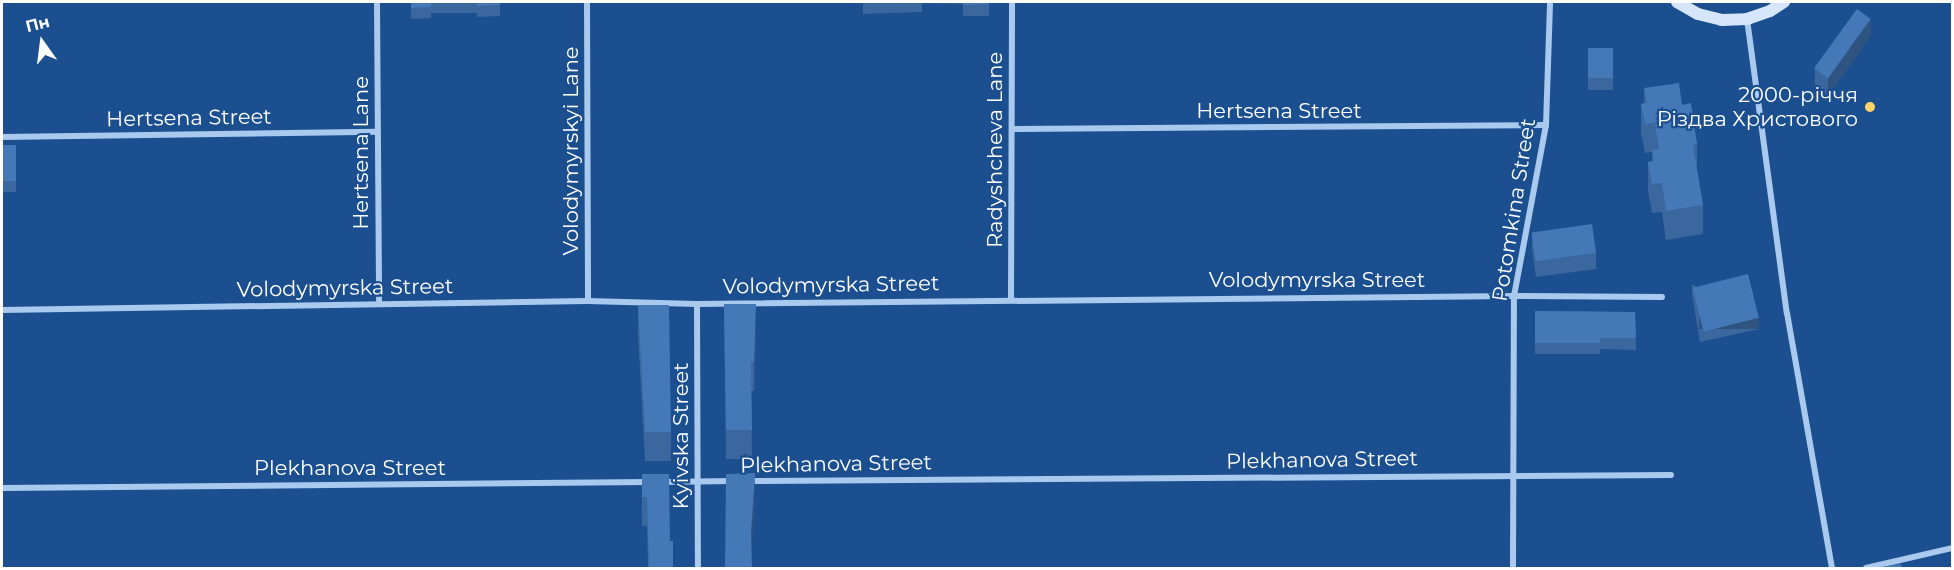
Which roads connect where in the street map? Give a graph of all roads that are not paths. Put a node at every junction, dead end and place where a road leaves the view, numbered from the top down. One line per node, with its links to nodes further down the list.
1 (377, 2): 10 (street, Hertsena Lane)
2 (587, 2): 15 (street, Volodymyrskyi Lane)
3 (1012, 2): 9 (street, Radyshcheva Lane)
4 (1550, 2): 8 (street, Potomkina Street)
5 (1677, 2): 7 (street)
6 (1784, 2): 7 (street)
7 (1747, 19): 26 (street)
8 (1546, 125): 9 (street, Hertsena Street); 12 (street, Potomkina Street)
9 (1012, 129): 14 (street, Radyshcheva Lane)
10 (377, 132): 11 (street, Hertsena Street); 16 (street, Hertsena Lane)
11 (2, 137)
12 (1514, 296): 13 (street, Volodymyrska Street); 14 (street, Volodymyrska Street); 19 (street, Potomkina Street)
13 (1662, 297)
14 (1011, 299): 17 (street, Volodymyrska Street)
15 (588, 302): 16 (street, Volodymyrska Street); 17 (street, Volodymyrska Street)
16 (378, 304): 18 (street, Volodymyrska Street)
17 (697, 304): 21 (street, Kyivska Street)
18 (2, 310)
19 (1514, 475): 20 (street, Plekhanova Street); 21 (street, Plekhanova Street); 25 (street, Potomkina Street)
20 (1671, 475)
21 (697, 482): 22 (street, Plekhanova Street); 24 (street, Kyivska Street)
22 (2, 488)
23 (1953, 548): 27 (street)
24 (698, 568)
25 (1513, 568)
26 (1832, 568)
27 (1866, 568)

